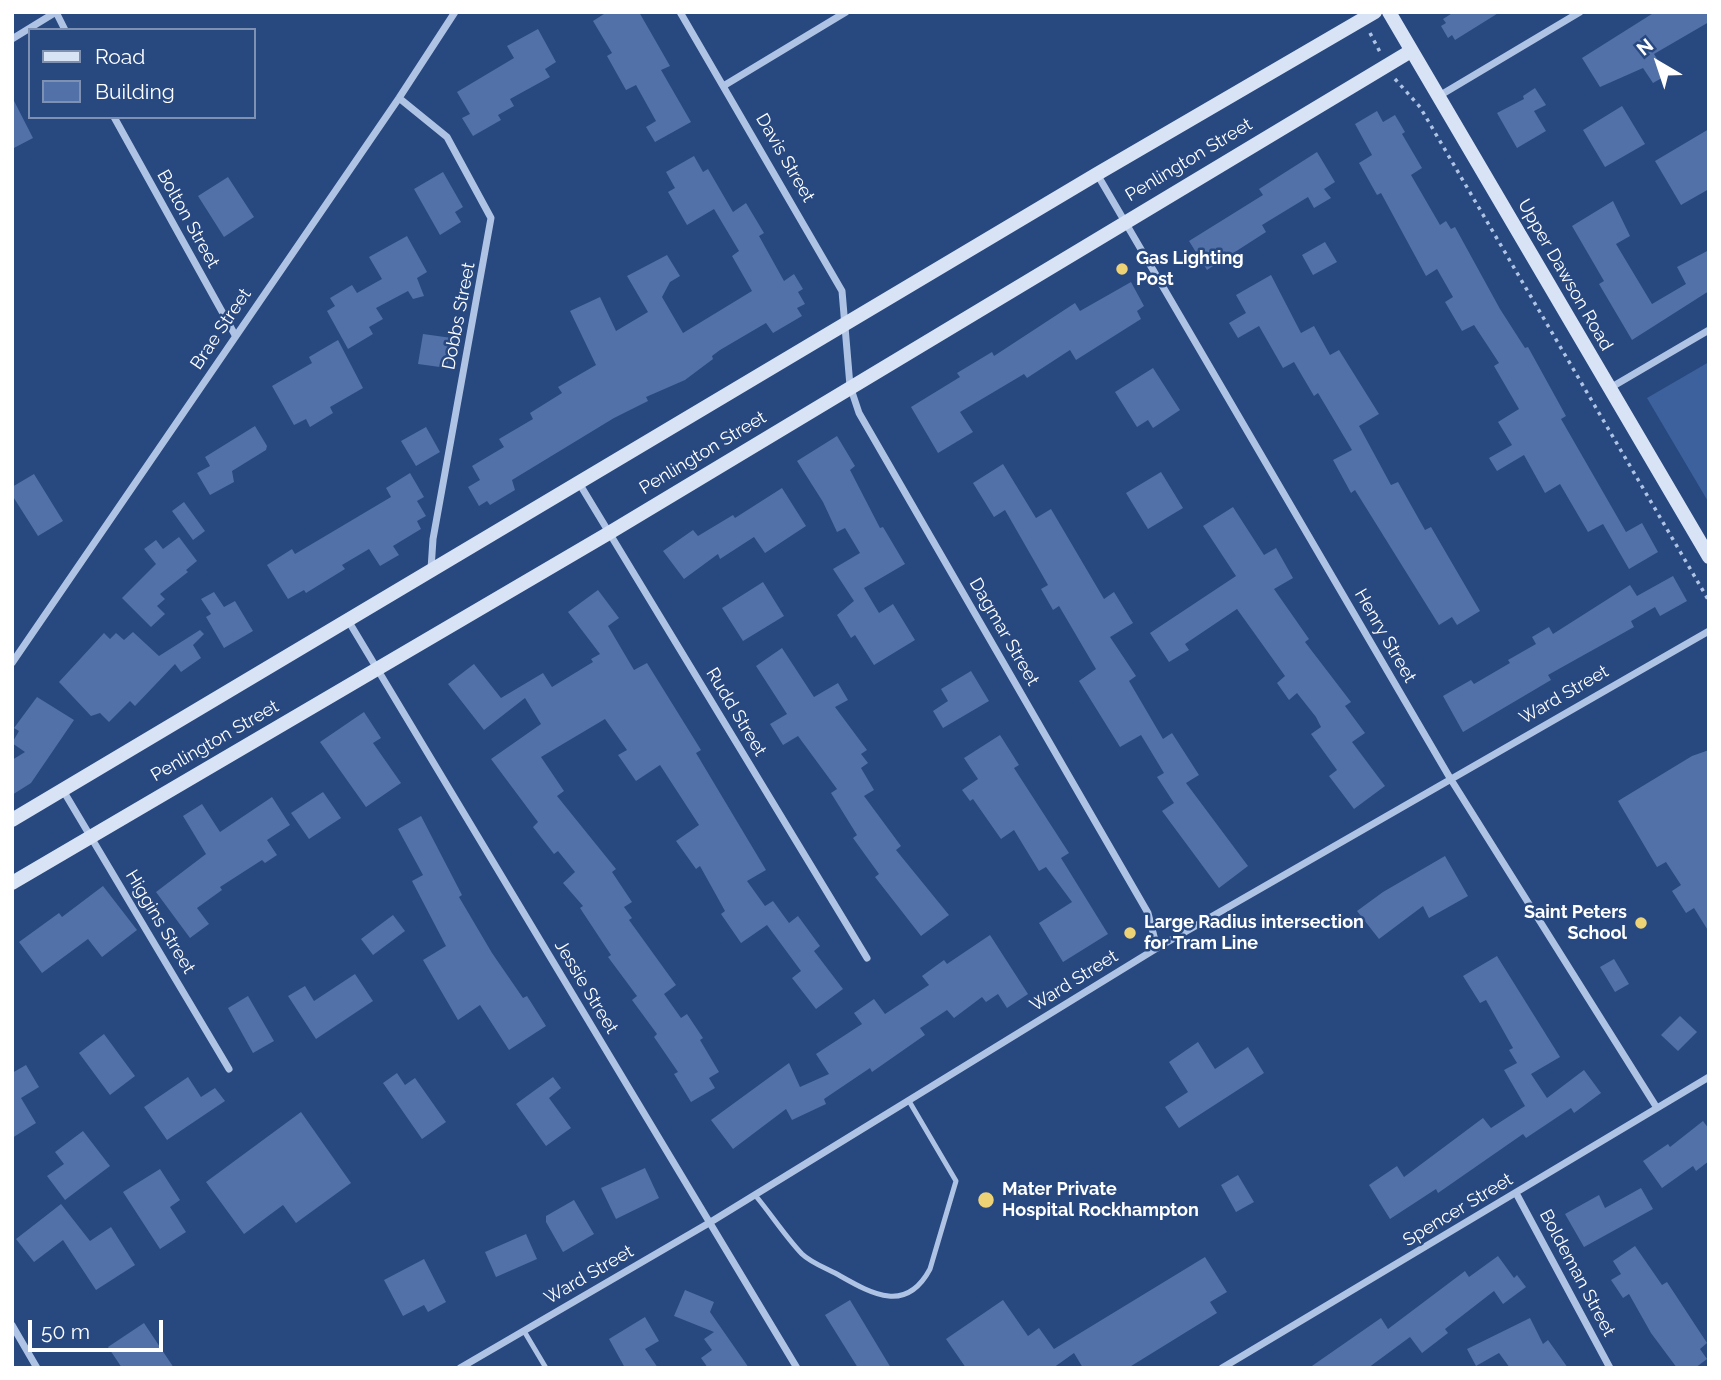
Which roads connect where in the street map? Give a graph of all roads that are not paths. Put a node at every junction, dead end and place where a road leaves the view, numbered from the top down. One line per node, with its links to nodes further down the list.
1 (56, 12): 8 (street); 9 (street)
2 (455, 12): 15 (street, Brae Street)
3 (680, 12): 13 (street, Davis Street)
4 (846, 12): 13 (street)
5 (1388, 12): 12 (street, Upper Dawson Road)
6 (1580, 12): 14 (street)
7 (1369, 16): 17 (street, Penlington Street)
8 (30, 28)
9 (64, 28)
10 (28, 29): 11 (street)
11 (12, 39)
12 (1411, 51): 14 (street, Upper Dawson Road); 18 (street, Penlington Street)
13 (725, 85): 19 (street, Davis Street)
14 (1438, 96): 23 (street, Upper Dawson Road)
15 (399, 98): 21 (street, Brae Street); 27 (street, Dobbs Street)
16 (115, 119): 21 (street, Bolton Street)
17 (1097, 174): 18 (street, Henry Street); 19 (street, Penlington Street)
18 (1123, 221): 22 (street, Penlington Street); 34 (street, Henry Street)
19 (843, 326): 22 (street, Dagmar Street); 24 (street, Penlington Street)
20 (1709, 330): 23 (street)
21 (235, 335): 31 (street, Brae Street)
22 (850, 386): 25 (street, Penlington Street); 39 (street, Dagmar Street)
23 (1610, 388): 26 (street, Upper Dawson Road)
24 (578, 482): 25 (street, Rudd Street); 27 (street, Penlington Street)
25 (609, 533): 33 (street, Penlington Street); 40 (street, Rudd Street)
26 (1709, 557)
27 (431, 571): 28 (street, Penlington Street)
28 (349, 622): 33 (street, Jessie Street); 35 (street, Penlington Street)
29 (1709, 631): 34 (street, Ward Street)
30 (12, 647): 31 (street)
31 (17, 655): 32 (street, Brae Street)
32 (12, 663)
33 (377, 669): 37 (street, Penlington Street); 47 (street, Jessie Street)
34 (1450, 778): 39 (street, Ward Street); 44 (street, Henry Street)
35 (64, 792): 36 (street, Penlington Street); 37 (street, Higgins Street)
36 (12, 820)
37 (91, 836): 38 (street, Penlington Street); 41 (street, Higgins Street)
38 (12, 883)
39 (1157, 948): 43 (street, Ward Street)
40 (867, 958)
41 (229, 1069)
42 (1709, 1077): 44 (street, Spencer Street)
43 (909, 1101): 46 (street, Ward Street); 46 (lane)
44 (1657, 1108): 45 (street, Spencer Street)
45 (1516, 1193): 54 (street, Spencer Street); 55 (street, Boldeman Street)
46 (755, 1195): 47 (street, Ward Street)
47 (709, 1223): 49 (street, Ward Street); 53 (street, Jessie Street)
48 (12, 1325): 50 (street)
49 (524, 1331): 51 (street, Ward Street); 52 (lane)
50 (37, 1368)
51 (460, 1368)
52 (546, 1368)
53 (797, 1368)
54 (1222, 1368)
55 (1610, 1368)

